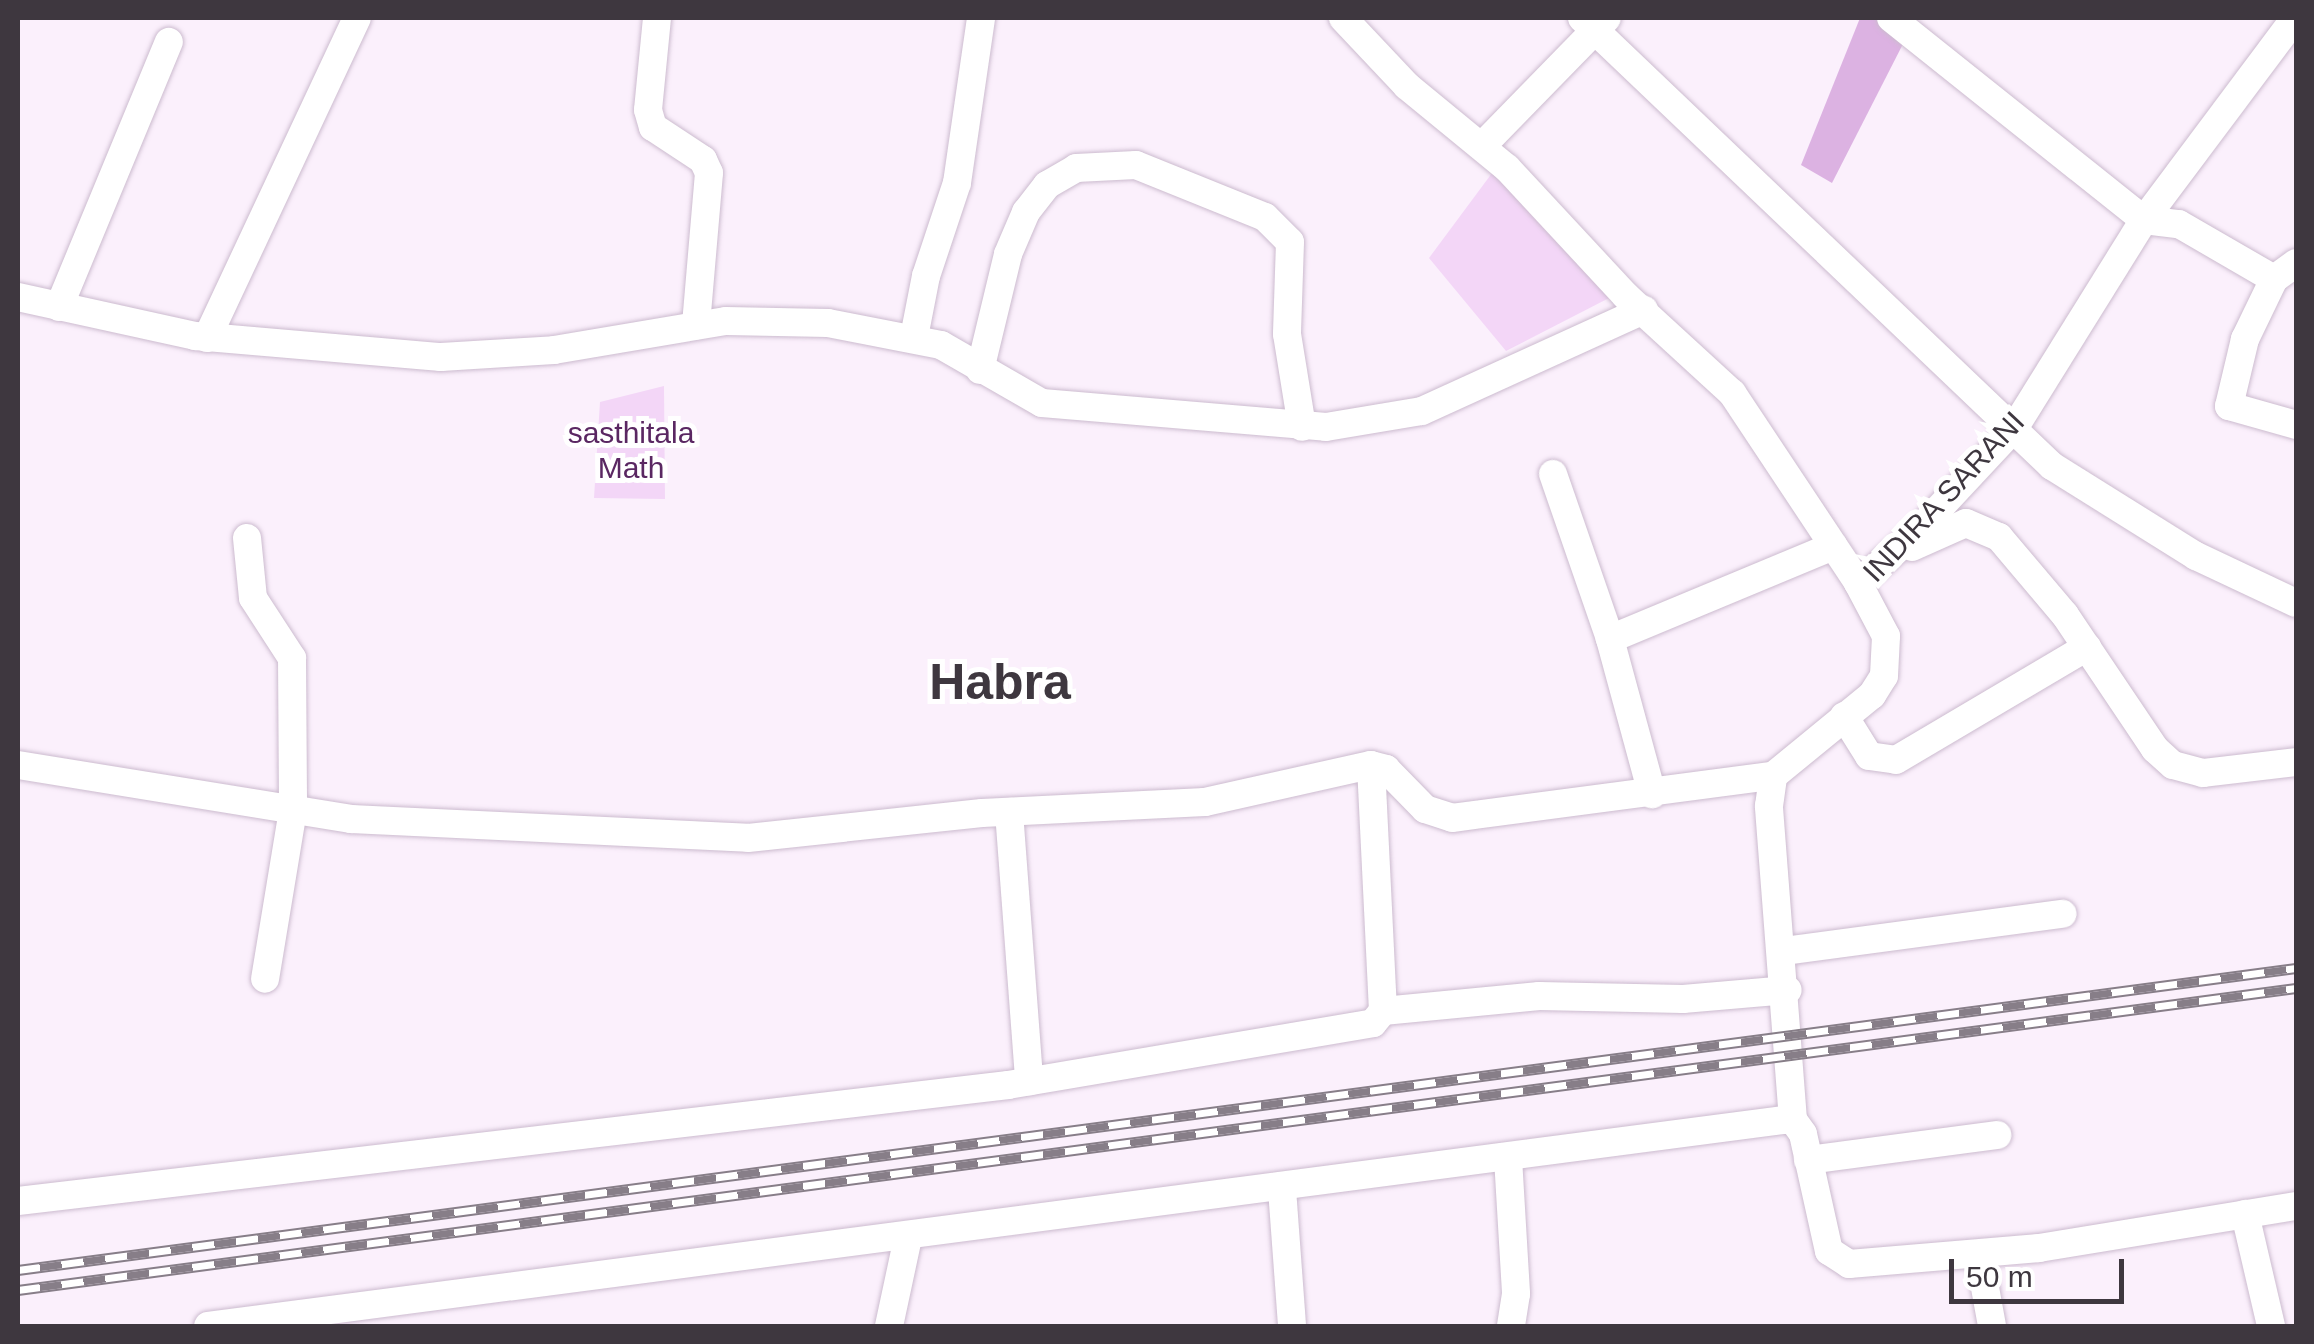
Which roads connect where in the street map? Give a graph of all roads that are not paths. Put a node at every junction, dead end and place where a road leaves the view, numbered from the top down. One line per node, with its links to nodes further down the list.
1 (356, 18): 18 (street)
2 (657, 18): 16 (street)
3 (981, 18): 17 (street)
4 (1343, 18): 10 (street)
5 (1891, 18): 11 (street)
6 (2295, 18): 9 (street, INDIRA SARANI)
7 (1595, 22): 10 (street); 22 (street)
8 (169, 42): 14 (street)
9 (2286, 51): 11 (street, INDIRA SARANI)
10 (1482, 145): 15 (street)
11 (2144, 220): 12 (street); 22 (street, INDIRA SARANI)
12 (2285, 271): 20 (street)
13 (18, 297): 14 (street)
14 (59, 307): 18 (street)
15 (1644, 310): 21 (street); 25 (street)
16 (696, 324): 17 (street); 18 (street)
17 (914, 337): 19 (street)
18 (207, 338)
19 (980, 370): 21 (street); 21 (street)
20 (2296, 425)
21 (1302, 427)
22 (2014, 427): 26 (street, INDIRA SARANI); 27 (street)
23 (1553, 474): 28 (street)
24 (247, 538): 36 (street)
25 (1833, 546): 26 (street); 28 (street)
26 (1867, 575): 29 (street); 30 (street, INDIRA SARANI)
27 (2296, 602)
28 (1610, 639): 35 (street)
29 (2086, 647): 30 (street); 31 (street)
30 (1844, 716): 34 (street, INDIRA SARANI)
31 (2296, 762)
32 (18, 765): 36 (street)
33 (1371, 765): 35 (street); 37 (street); 42 (street)
34 (1772, 776): 35 (street); 39 (street)
35 (1652, 794)
36 (293, 810): 37 (street); 40 (street)
37 (1009, 812): 43 (street)
38 (2063, 914): 39 (street)
39 (1784, 951): 41 (street)
40 (265, 978)
41 (1788, 990): 42 (street); 44 (street)
42 (1384, 1010): 43 (street)
43 (1029, 1082): 49 (street)
44 (1794, 1120): 46 (street); 47 (street)
45 (1997, 1135): 47 (street)
46 (1508, 1158): 48 (street); 57 (street)
47 (1808, 1160): 53 (street)
48 (1282, 1190): 52 (street); 56 (street)
49 (18, 1202)
50 (2296, 1206): 51 (street)
51 (2245, 1214): 53 (street); 59 (street)
52 (908, 1237): 54 (street); 55 (street)
53 (1978, 1255): 58 (street)
54 (208, 1326)
55 (889, 1326)
56 (1292, 1326)
57 (1511, 1326)
58 (1992, 1326)
59 (2271, 1326)

